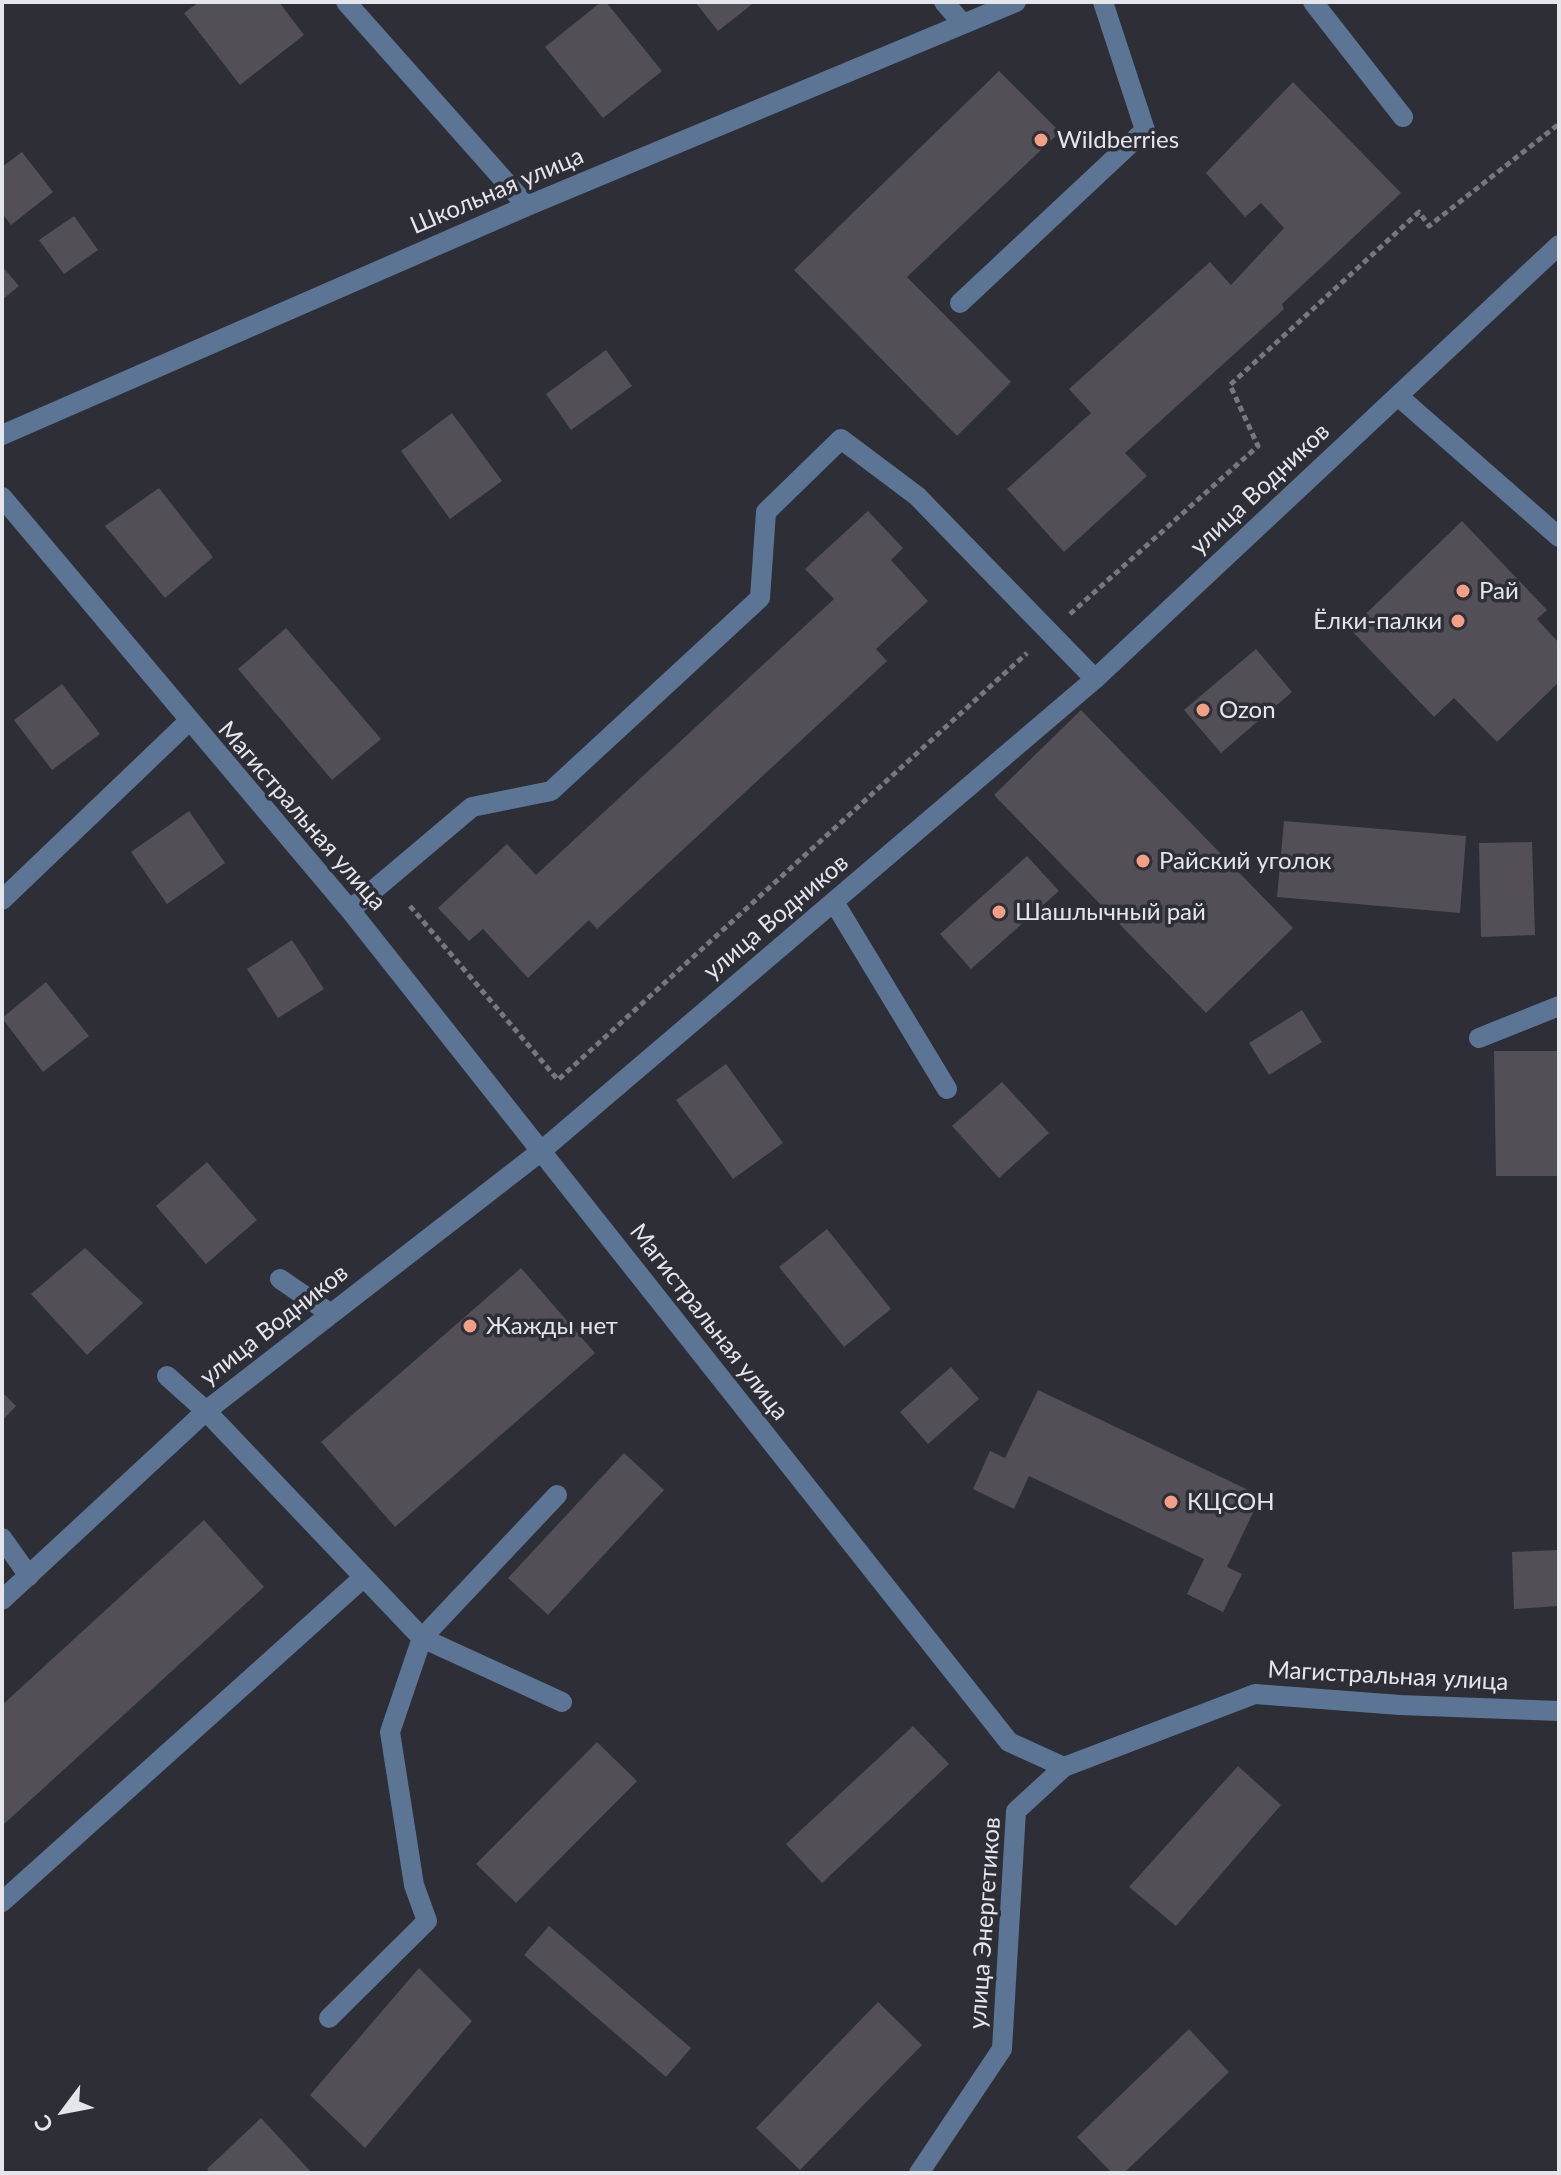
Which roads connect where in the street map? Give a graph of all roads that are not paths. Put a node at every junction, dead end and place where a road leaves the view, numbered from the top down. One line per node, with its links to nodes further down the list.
1 (346, 2): 8 (street)
2 (944, 2): 6 (street)
3 (1016, 2): 6 (street, Школьная улица)
4 (1103, 2): 10 (street)
5 (1313, 2): 7 (street)
6 (963, 24): 8 (street, Школьная улица)
7 (1403, 117)
8 (527, 206): 12 (street, Школьная улица)
9 (1559, 245): 11 (street, улица Водников)
10 (960, 303)
11 (1398, 396): 14 (street); 15 (street, улица Водников)
12 (2, 435)
13 (2, 497): 16 (street, Магистральная улица)
14 (1559, 537)
15 (1095, 679): 18 (street, улица Водников); 19 (street)
16 (188, 722): 17 (street); 19 (street, Магистральная улица)
17 (2, 900)
18 (834, 902): 22 (street); 23 (street, улица Водников)
19 (350, 910): 23 (street, Магистральная улица)
20 (1559, 1006): 21 (street)
21 (1479, 1038)
22 (947, 1089)
23 (540, 1152): 25 (street, улица Водников); 36 (street, Магистральная улица)
24 (280, 1279): 25 (street)
25 (331, 1314): 27 (street, улица Водников)
26 (167, 1376): 27 (street)
27 (206, 1411): 30 (street, улица Водников); 31 (street)
28 (557, 1495): 33 (street)
29 (2, 1538): 30 (street)
30 (29, 1576): 32 (street, улица Водников)
31 (364, 1577): 33 (street); 37 (street)
32 (2, 1600)
33 (422, 1638): 34 (street); 38 (street)
34 (562, 1702)
35 (1559, 1711): 36 (street, Магистральная улица)
36 (1064, 1767): 39 (street, улица Энергетиков)
37 (2, 1902)
38 (329, 2018)
39 (919, 2173)

